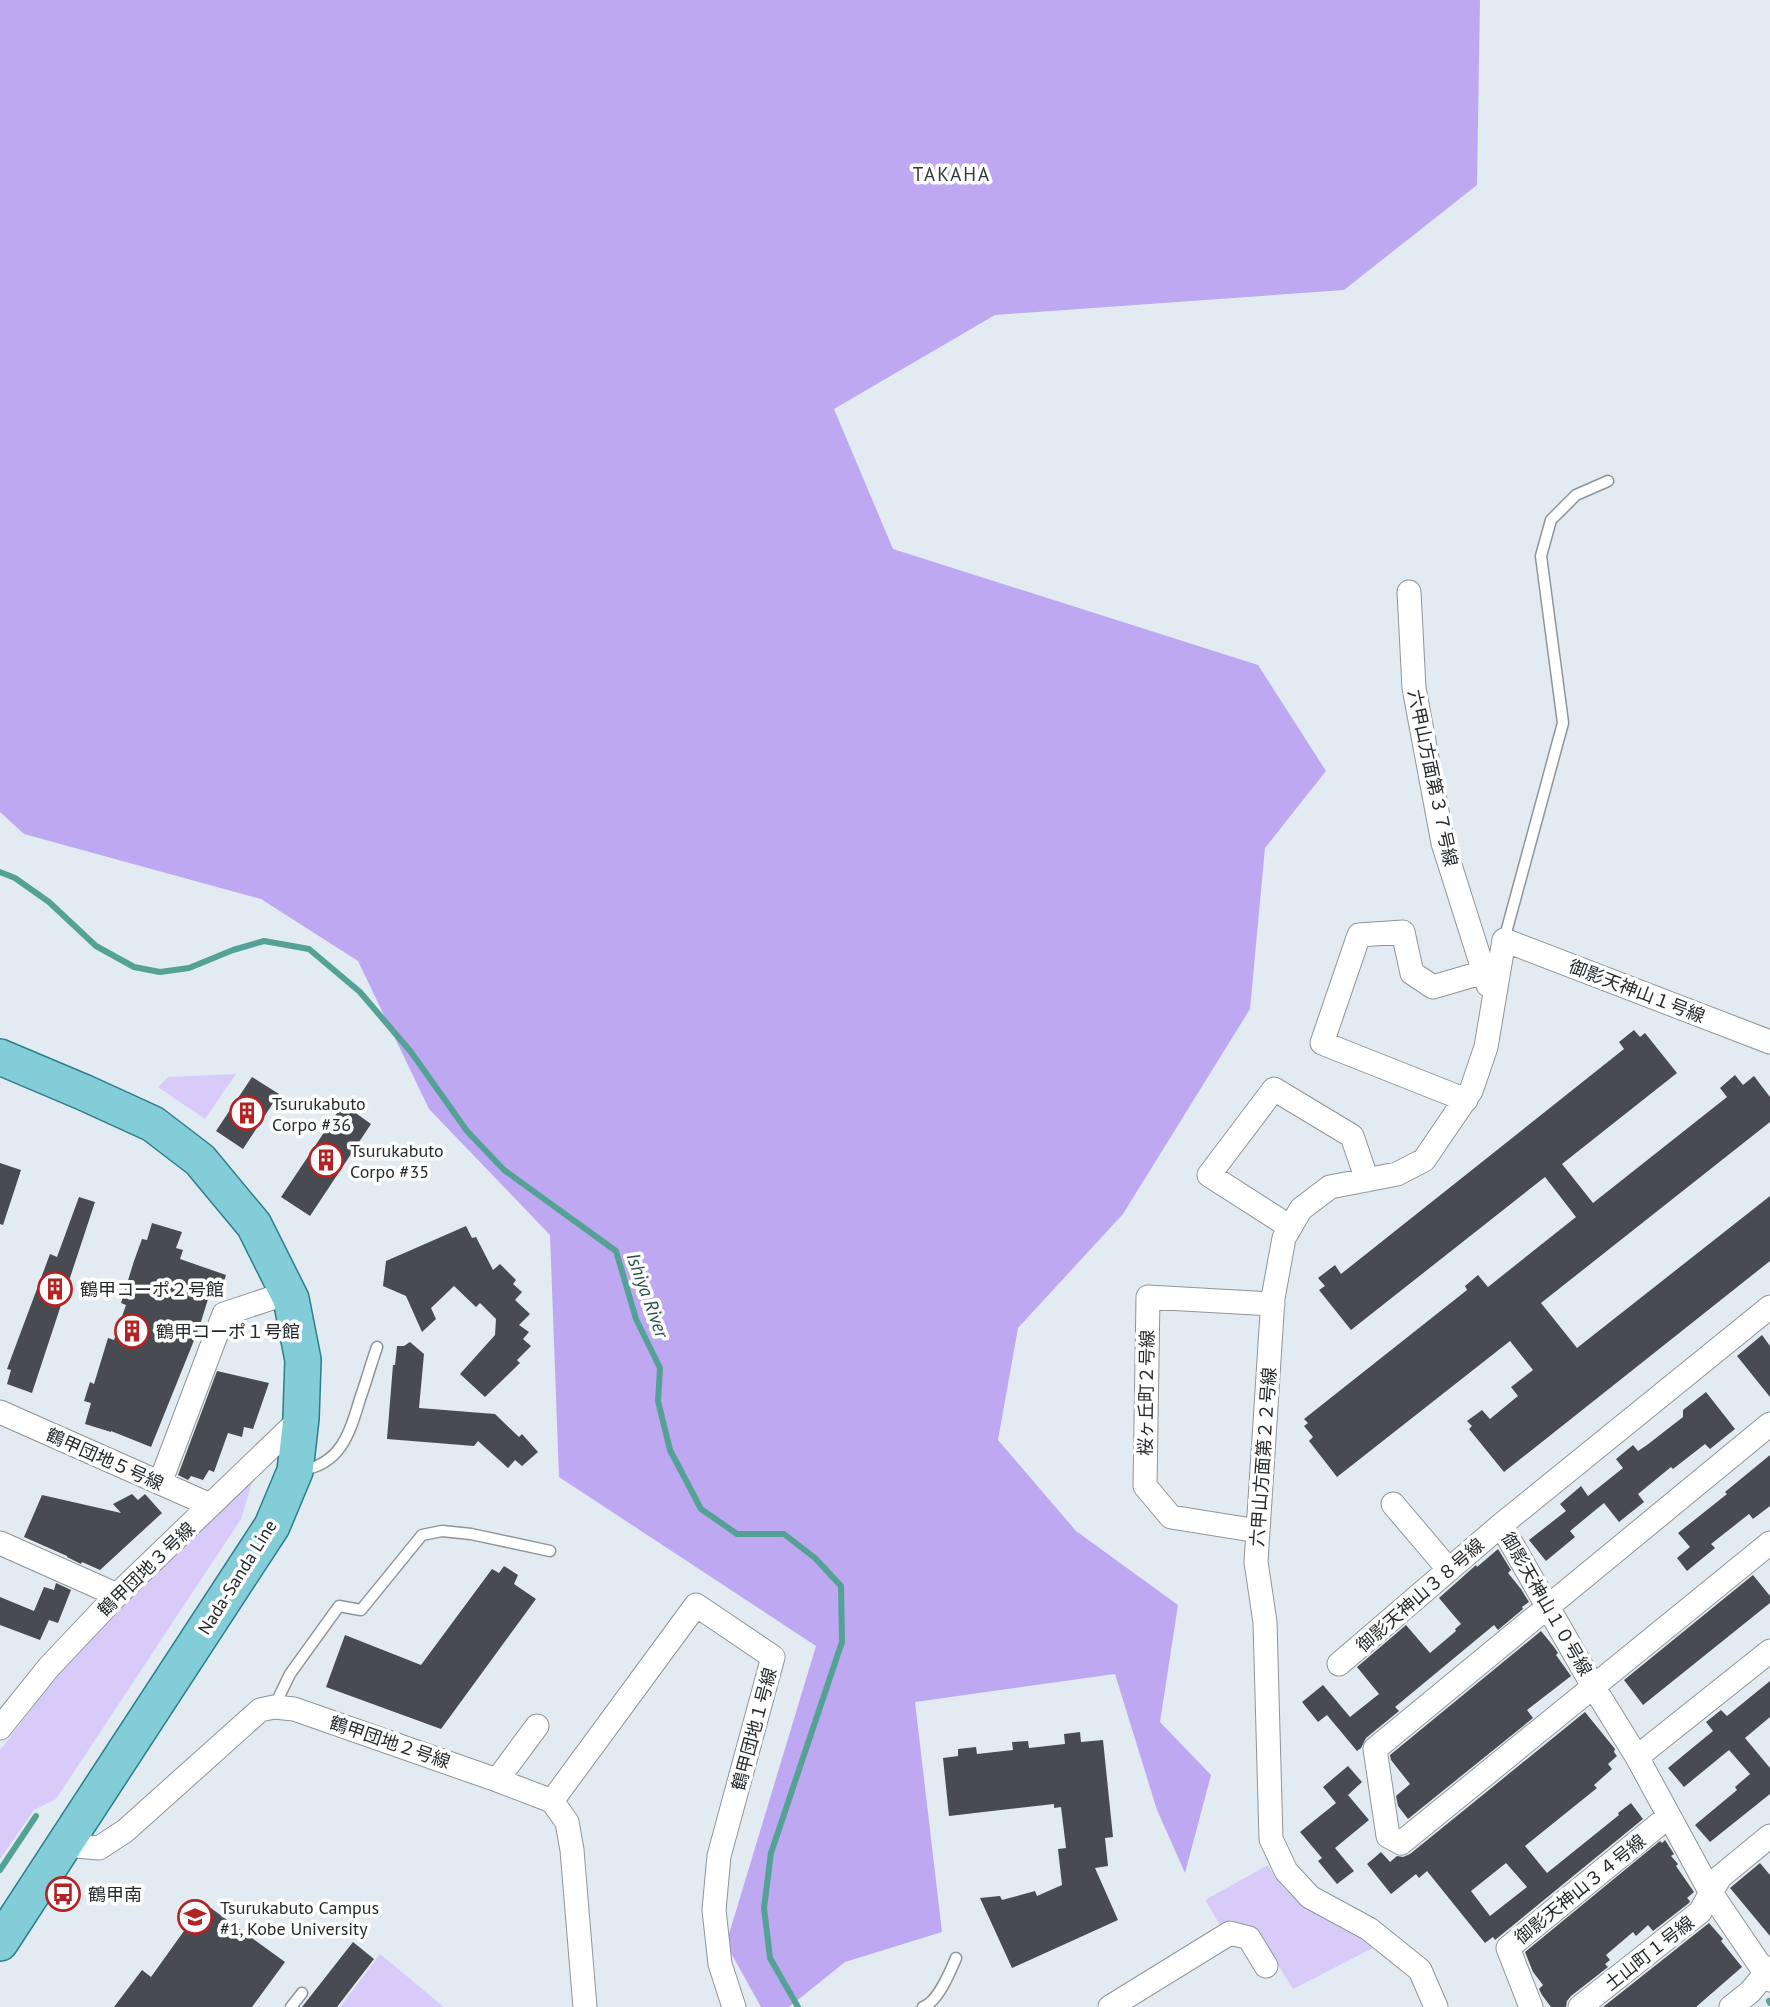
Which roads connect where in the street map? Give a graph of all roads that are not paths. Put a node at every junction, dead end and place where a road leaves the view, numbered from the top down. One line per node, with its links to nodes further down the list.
1 (1608, 481): 3 (lane)
2 (1409, 592): 4 (street, 六甲山方面第３７号線)
3 (1504, 940): 5 (street, 六甲山方面第２２号線); 6 (street, 御影天神山１号線)
4 (1485, 972): 5 (street, 六甲山方面第３７号線); 8 (street)
5 (1493, 1000): 8 (street, 六甲山方面第２２号線)
6 (1770, 1041)
7 (0, 1057): 11 (main road, Nada-Sanda Line)
8 (1466, 1100): 9 (street, 六甲山方面第２２号線)
9 (1367, 1180): 10 (street, 六甲山方面第２２号線); 10 (street)
10 (1290, 1227): 12 (street, 六甲山方面第２２号線)
11 (287, 1293): 16 (main road, Nada-Sanda Line); 19 (street)
12 (1273, 1304): 23 (street, 六甲山方面第２２号線); 23 (street, 桜ヶ丘町２号線)
13 (1770, 1307): 22 (street, 御影天神山１０号線)
14 (377, 1347): 18 (lane)
15 (0, 1412): 19 (street, 鶴甲団地５号線)
16 (301, 1418): 18 (main road, Nada-Sanda Line); 21 (street, 鶴甲団地３号線)
17 (1770, 1424): 29 (street)
18 (295, 1471): 41 (main road, Nada-Sanda Line)
19 (160, 1483): 21 (street, 鶴甲団地５号線)
20 (1393, 1504): 27 (street)
21 (210, 1505): 28 (street, 鶴甲団地３号線)
22 (1501, 1525): 27 (street, 御影天神山３８号線); 29 (street, 御影天神山１０号線)
23 (1258, 1531): 53 (street, 六甲山方面第２２号線)
24 (0, 1543): 28 (street)
25 (1770, 1543): 32 (street)
26 (550, 1550): 33 (lane)
27 (1449, 1570): 31 (street, 御影天神山３８号線)
28 (117, 1595): 35 (street, 鶴甲団地３号線)
29 (1549, 1606): 32 (street, 御影天神山１０号線); 32 (street)
30 (1770, 1651): 36 (street)
31 (1339, 1664)
32 (1594, 1686): 36 (street, 御影天神山１０号線)
33 (274, 1707): 37 (street, 鶴甲団地２号線); 41 (street)
34 (537, 1726): 37 (street)
35 (0, 1728)
36 (1637, 1757): 39 (street, 御影天神山１０号線)
37 (497, 1780): 38 (street, 鶴甲団地２号線)
38 (552, 1801): 50 (street); 51 (street, 鶴甲団地１号線)
39 (1669, 1816): 42 (street, 御影天神山１０号線); 54 (street, 御影天神山３４号線)
40 (1770, 1836): 42 (street, 土山町１号線)
41 (65, 1845): 43 (main road, Nada-Sanda Line)
42 (1711, 1893): 46 (street, 御影天神山１０号線); 55 (street, 土山町１号線)
43 (0, 1942)
44 (956, 1958): 48 (lane)
45 (1266, 1966): 52 (street)
46 (1768, 1974): 56 (street)
47 (302, 1993): 49 (lane)
48 (927, 2006)
49 (291, 2007)
50 (585, 2007)
51 (734, 2007)
52 (1110, 2007)
53 (1436, 2007)
54 (1531, 2007)
55 (1580, 2007)
56 (1731, 2007)

